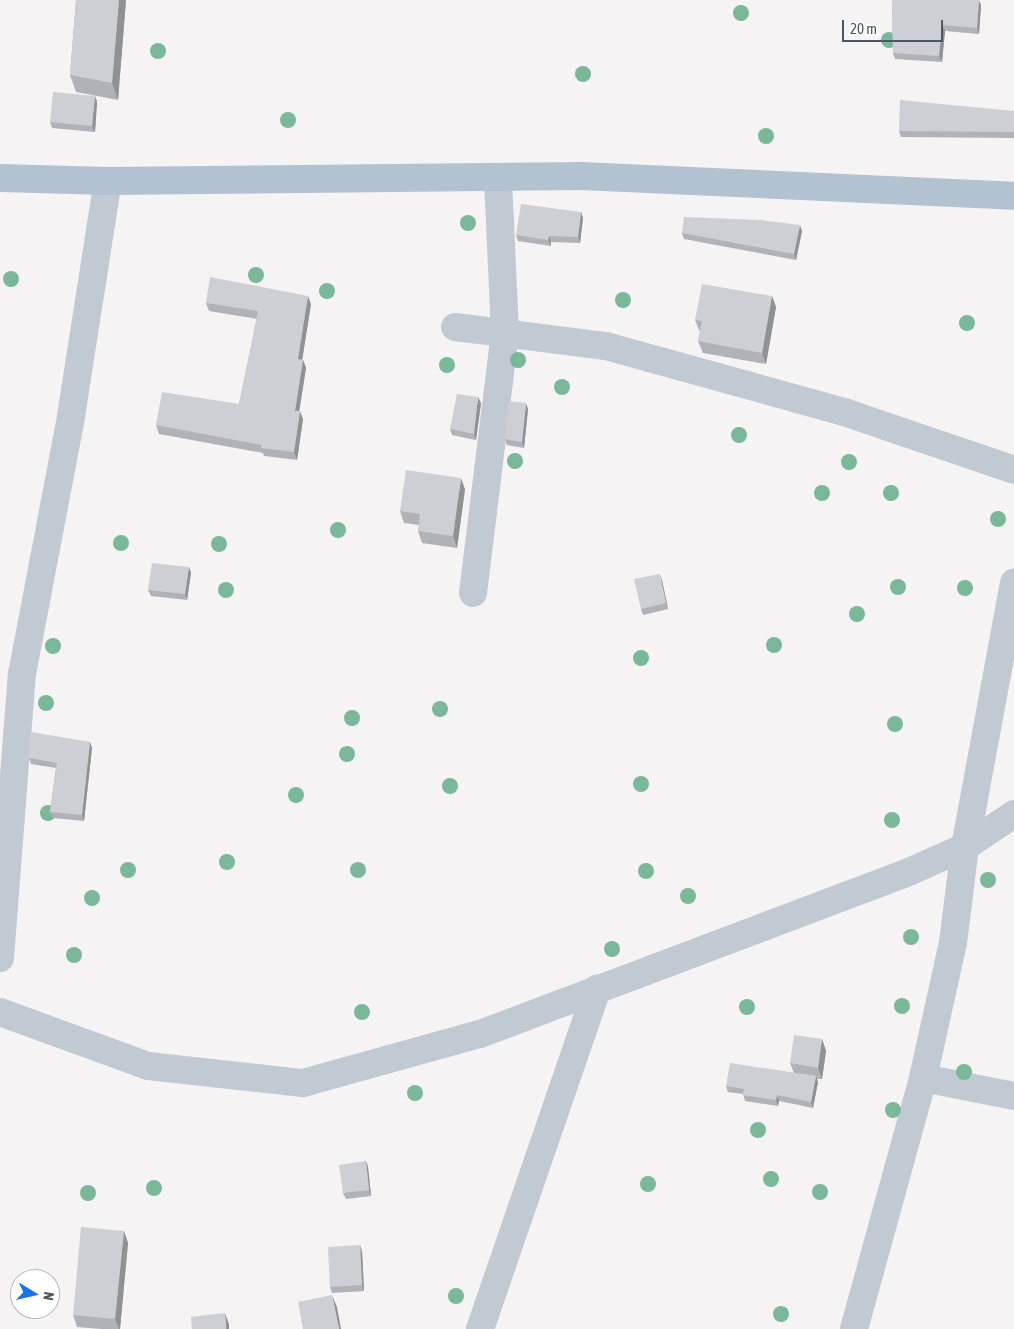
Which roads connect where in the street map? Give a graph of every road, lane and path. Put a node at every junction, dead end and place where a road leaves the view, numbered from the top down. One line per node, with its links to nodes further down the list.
1 (498, 177): 3 (main road); 4 (main road); 6 (street)
2 (0, 178): 3 (main road)
3 (108, 181): 12 (street)
4 (1014, 196)
5 (455, 327): 6 (street)
6 (504, 333): 7 (street); 9 (street)
7 (1014, 470)
8 (1014, 583): 11 (street)
9 (473, 593)
10 (1014, 814): 11 (street)
11 (965, 847): 13 (street); 15 (street)
12 (0, 958)
13 (597, 989): 14 (street); 17 (street)
14 (0, 1012)
15 (923, 1078): 16 (street); 18 (street)
16 (1014, 1096)
17 (480, 1329)
18 (854, 1329)

